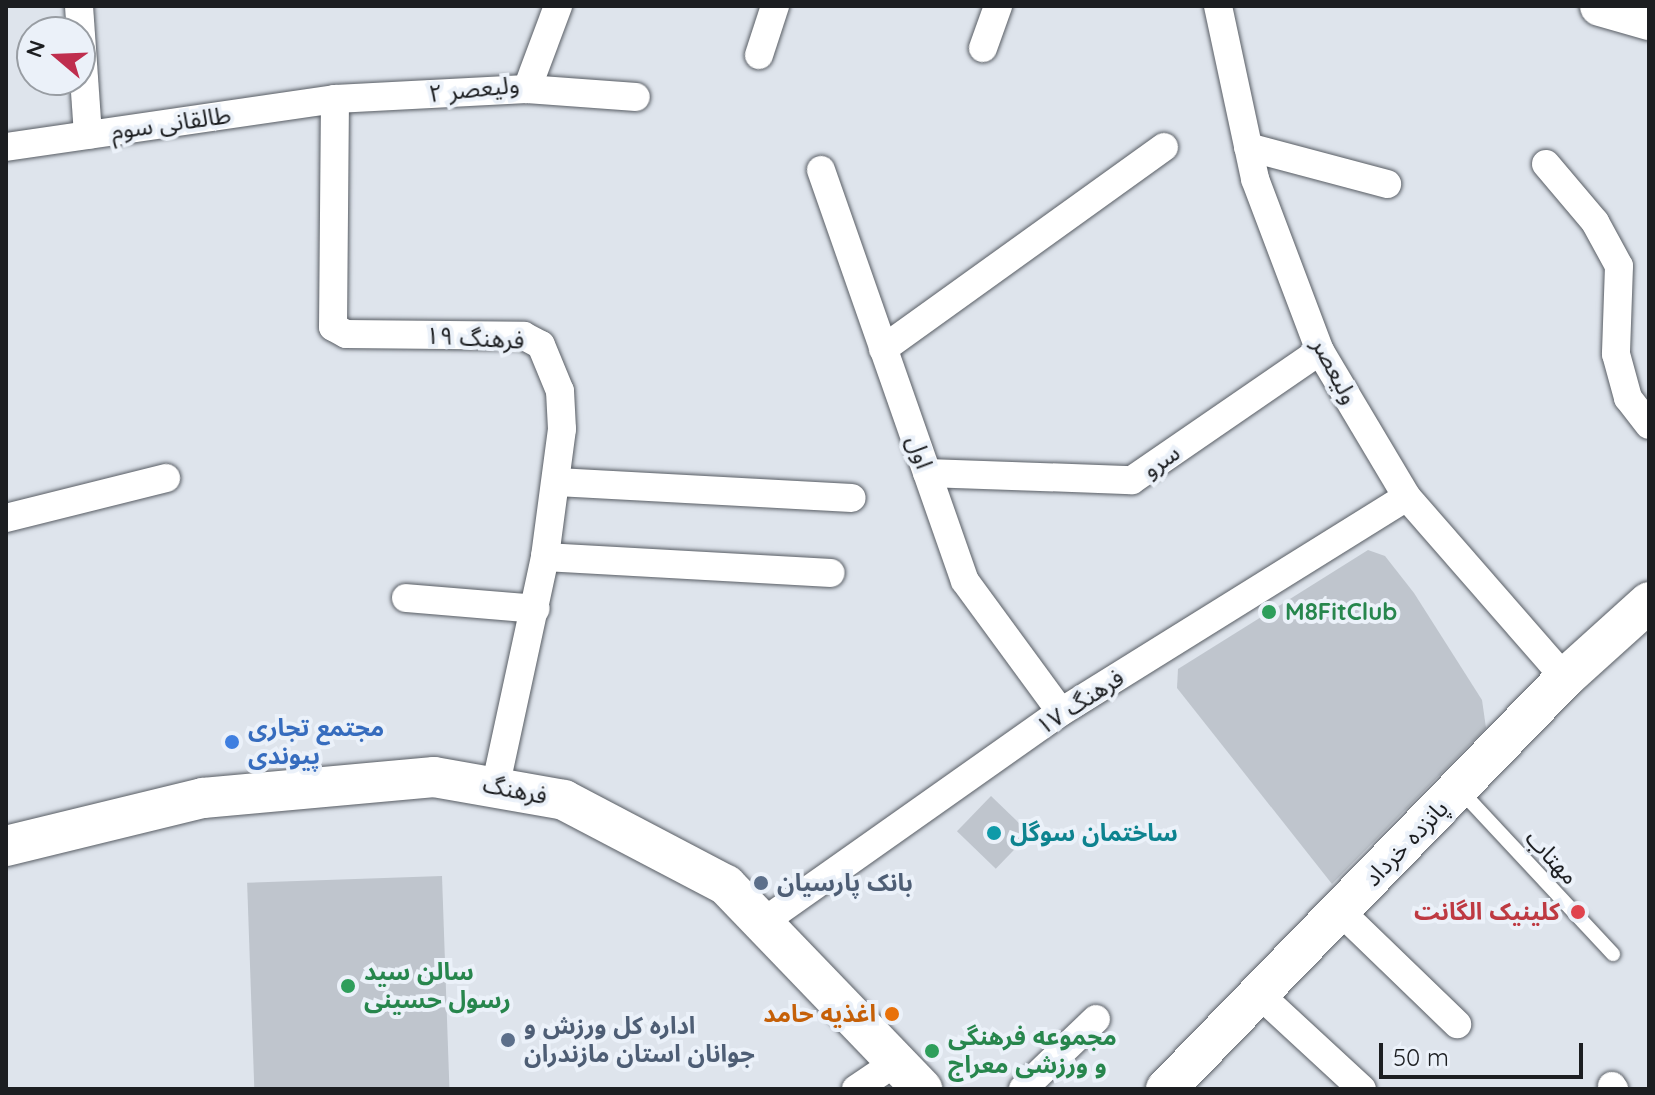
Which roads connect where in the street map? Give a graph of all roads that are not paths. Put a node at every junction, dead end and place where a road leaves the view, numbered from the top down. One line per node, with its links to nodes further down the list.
1 (79, 6): 13 (street)
2 (558, 6): 10 (street, ولیعصر ٢)
3 (775, 6): 9 (street)
4 (998, 6): 8 (street)
5 (1218, 6): 16 (street, ولیعصر)
6 (1600, 6): 7 (main road)
7 (1649, 20)
8 (983, 48)
9 (759, 55)
10 (527, 89): 11 (street); 12 (street, ولیعصر ٢)
11 (636, 97)
12 (335, 99): 13 (street, طالقانی سوم); 25 (street, فرهنگ ۱۹)
13 (88, 135): 14 (street, طالقانی سوم)
14 (6, 147)
15 (1164, 147): 20 (street)
16 (1248, 147): 19 (street); 21 (street, ولیعصر)
17 (1546, 164): 22 (street)
18 (821, 170): 20 (street, اول)
19 (1387, 184)
20 (883, 349): 23 (street, اول)
21 (1320, 351): 23 (street, سرو); 26 (street, ولیعصر)
22 (1649, 425)
23 (927, 473): 35 (street, اول)
24 (166, 478): 28 (street)
25 (557, 482): 27 (street); 29 (street, فرهنگ ۱۹)
26 (1407, 497): 34 (street, ولیعصر); 35 (street, فرهنگ ۱۷)
27 (852, 498)
28 (6, 518)
29 (545, 557): 30 (street); 33 (street, فرهنگ ۱۹)
30 (831, 573)
31 (406, 598): 33 (street)
32 (1649, 602): 34 (main road, پانزده خرداد)
33 (536, 609): 36 (street, فرهنگ ۱۹)
34 (1565, 678): 37 (main road, پانزده خرداد)
35 (1061, 712): 42 (street, فرهنگ ۱۷)
36 (496, 784): 38 (main road, فرهنگ); 42 (main road, فرهنگ)
37 (1459, 789): 41 (main road, پانزده خرداد); 43 (lane, مهتاب)
38 (52, 835): 39 (main road, فرهنگ); 40 (main road)
39 (6, 846)
40 (6, 869)
41 (1340, 911): 44 (main road, پانزده خرداد); 46 (street)
42 (763, 922): 47 (main road, فرهنگ)
43 (1613, 954)
44 (1259, 994): 50 (main road, پانزده خرداد); 51 (street)
45 (1096, 1019): 49 (street)
46 (1457, 1024)
47 (910, 1075): 48 (street)
48 (856, 1089)
49 (1023, 1089)
50 (1166, 1089)
51 (1362, 1089)

